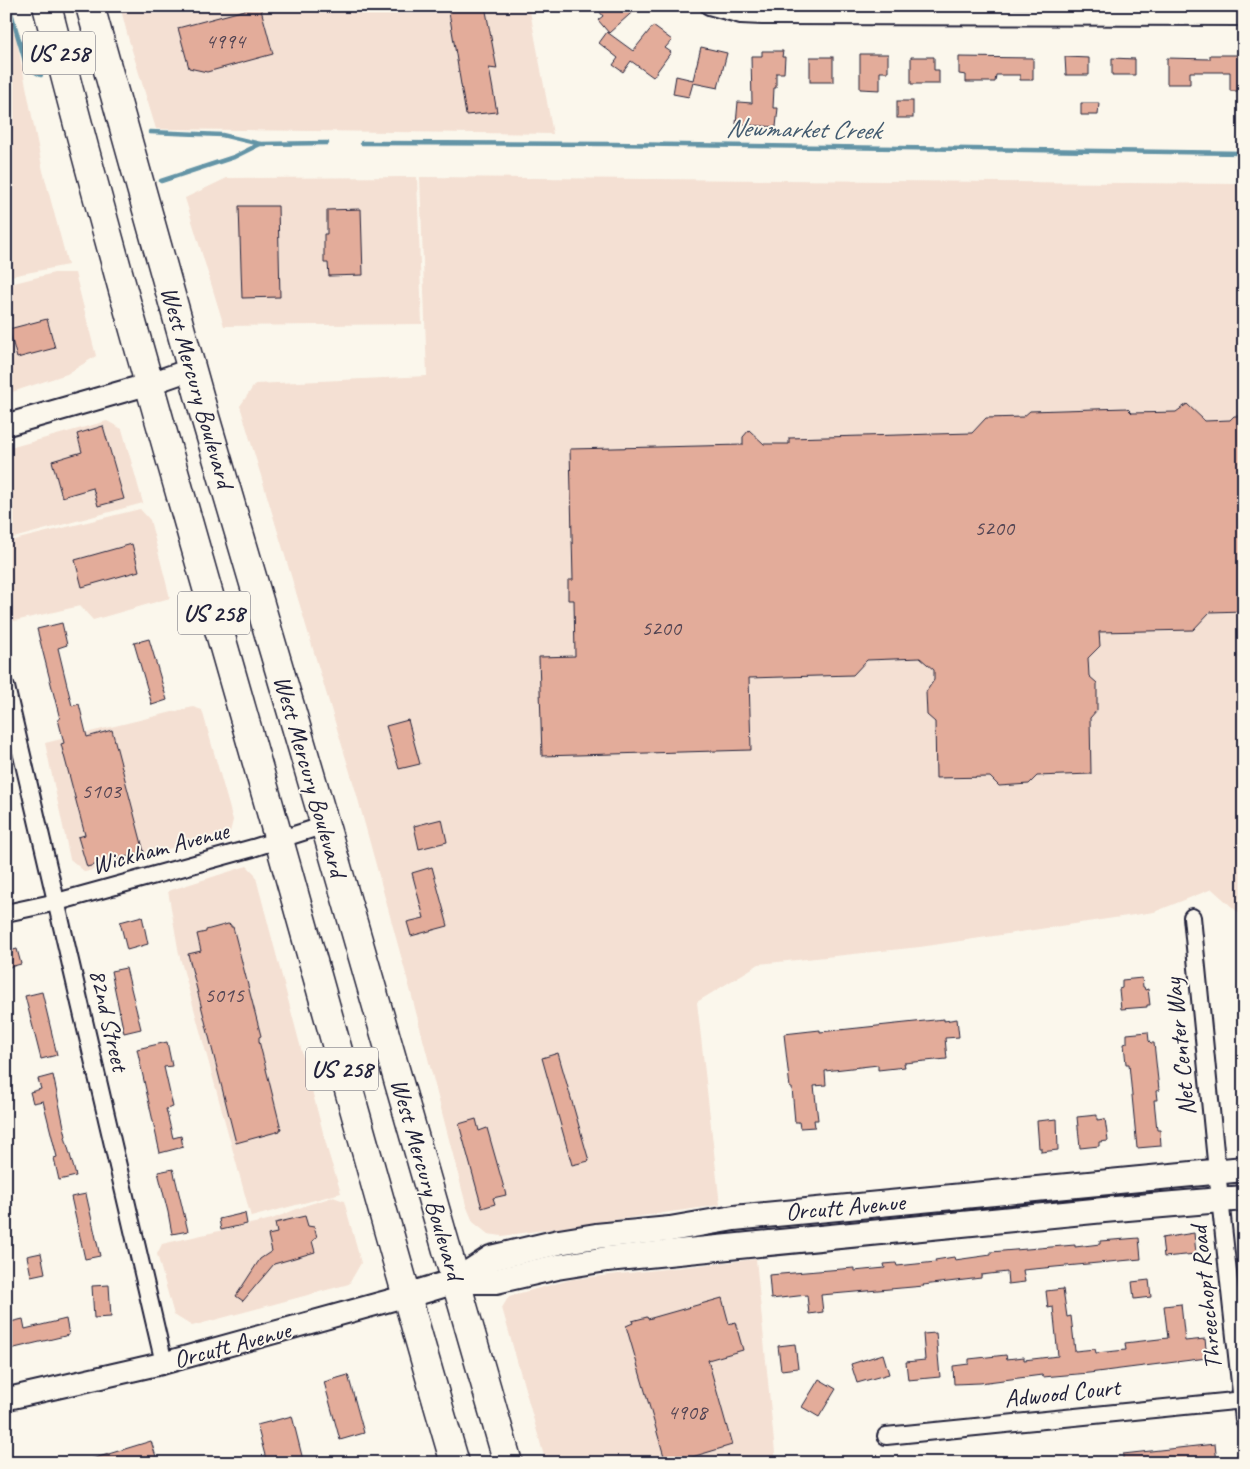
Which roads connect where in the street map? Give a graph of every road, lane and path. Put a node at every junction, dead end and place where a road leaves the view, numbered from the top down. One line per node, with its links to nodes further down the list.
1 (46, 6): 8 (highway, West Mercury Boulevard / US 258)
2 (90, 6): 7 (highway, West Mercury Boulevard / US 258)
3 (709, 6): 4 (street)
4 (899, 11): 5 (street)
5 (1188, 12): 6 (street)
6 (1244, 18)
7 (192, 369): 8 (street); 11 (highway, West Mercury Boulevard / US 258)
8 (149, 384): 9 (street); 12 (highway, West Mercury Boulevard / US 258)
9 (6, 425)
10 (6, 687): 13 (street, 82nd Street)
11 (325, 825): 12 (street, Wickham Avenue); 22 (highway, West Mercury Boulevard / US 258)
12 (279, 841): 13 (street, Wickham Avenue); 23 (highway, West Mercury Boulevard / US 258)
13 (57, 902): 14 (street, Wickham Avenue); 24 (street, 82nd Street)
14 (6, 913)
15 (1192, 917): 17 (street, Net Center Way)
16 (1244, 1169): 17 (main road, Orcutt Avenue)
17 (1217, 1171): 19 (street, Threechopt Road); 20 (main road, Orcutt Avenue)
18 (1244, 1198): 19 (main road, Orcutt Avenue)
19 (1220, 1199): 21 (main road, Orcutt Avenue); 26 (street, Threechopt Road)
20 (799, 1212): 21 (main road); 22 (main road, Orcutt Avenue)
21 (730, 1247): 22 (main road, Orcutt Avenue)
22 (456, 1281): 23 (main road, Orcutt Avenue); 30 (highway, West Mercury Boulevard / US 258)
23 (406, 1296): 24 (street, Orcutt Avenue); 29 (highway, West Mercury Boulevard / US 258)
24 (164, 1363): 25 (street, Orcutt Avenue)
25 (6, 1400)
26 (1243, 1401): 27 (street, Threechopt Road); 28 (street, Adwood Court)
27 (1244, 1420)
28 (886, 1436)
29 (455, 1463)
30 (508, 1463)

